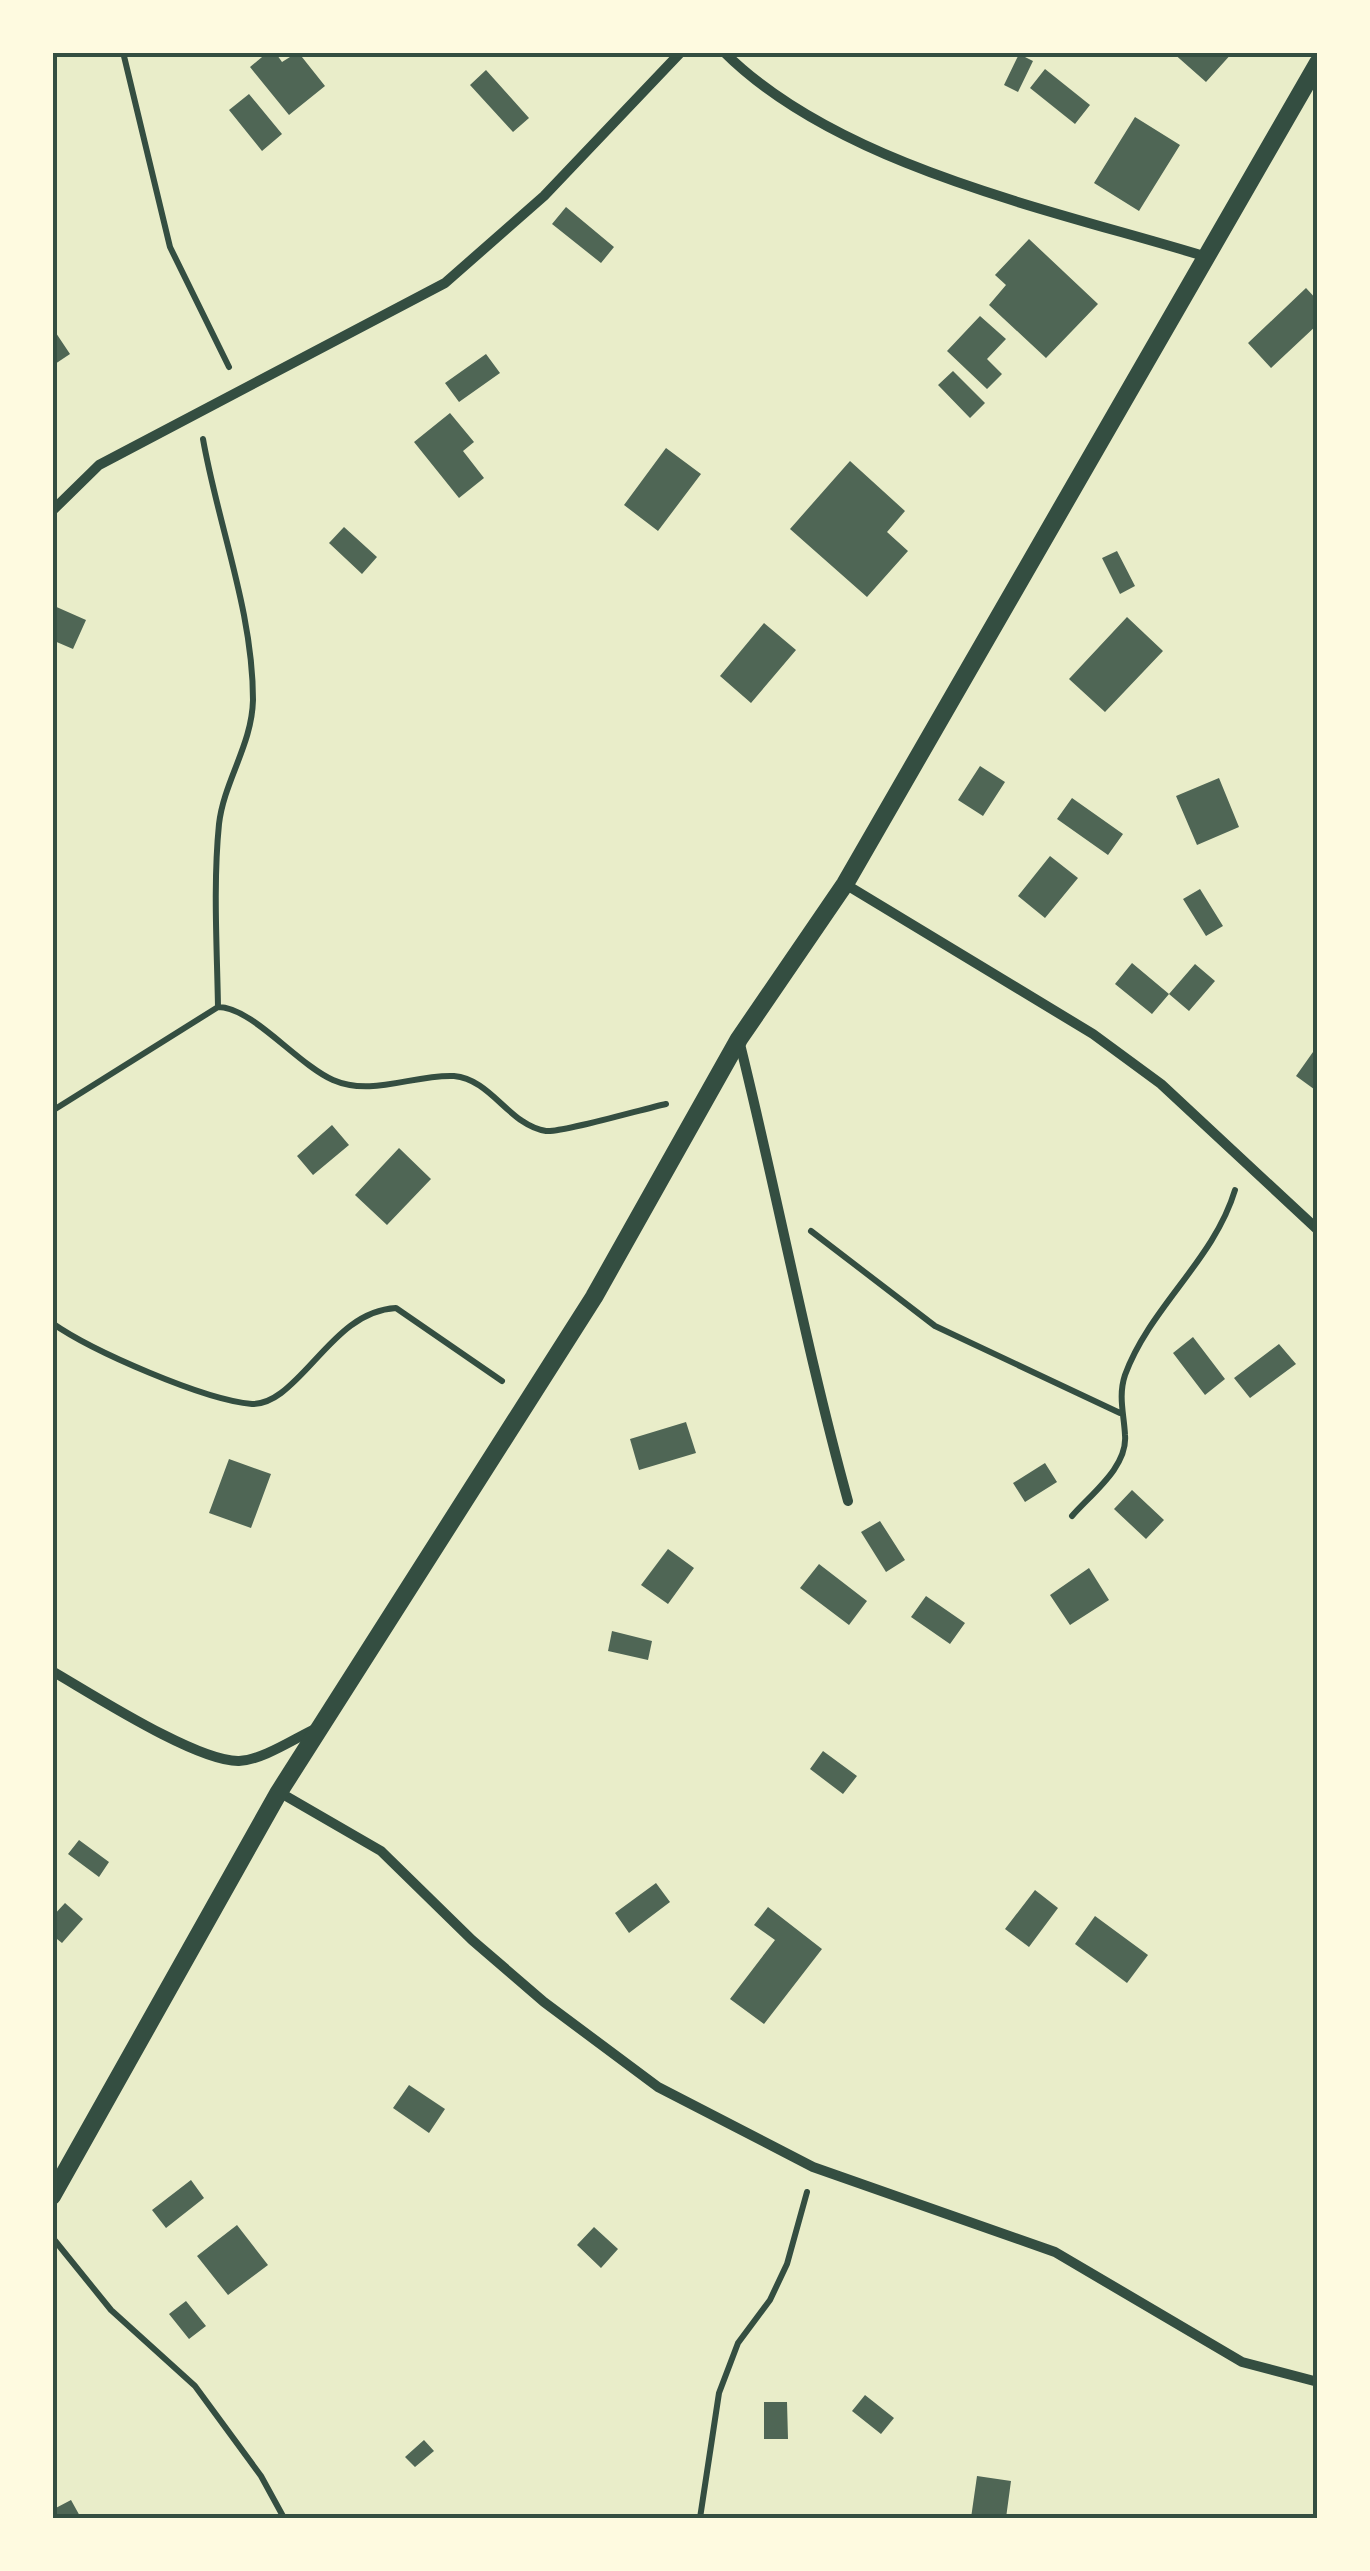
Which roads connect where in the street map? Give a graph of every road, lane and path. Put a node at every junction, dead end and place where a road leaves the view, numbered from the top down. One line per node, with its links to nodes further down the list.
1 (124, 52): 6 (path)
2 (681, 52): 6 (street)
3 (724, 52): 5 (street)
4 (1318, 62): 5 (street)
5 (1209, 258): 9 (street)
6 (241, 391): 7 (street)
7 (199, 412): 8 (street); 10 (path)
8 (52, 511)
9 (845, 884): 11 (street); 14 (street)
10 (218, 1007): 12 (path); 13 (path)
11 (739, 1039): 12 (street); 15 (street)
12 (710, 1095): 18 (street)
13 (52, 1110)
14 (1225, 1146): 16 (street); 19 (path)
15 (782, 1210): 19 (path); 20 (street)
16 (1318, 1230)
17 (52, 1324): 18 (path)
18 (529, 1401): 23 (street)
19 (1120, 1413): 21 (path)
20 (848, 1501)
21 (1072, 1516)
22 (52, 1671): 23 (street)
23 (324, 1725): 24 (street)
24 (280, 1792): 25 (street); 26 (street)
25 (813, 2167): 28 (street); 30 (path)
26 (52, 2196)
27 (52, 2238): 29 (path)
28 (1318, 2382)
29 (284, 2518)
30 (700, 2518)

